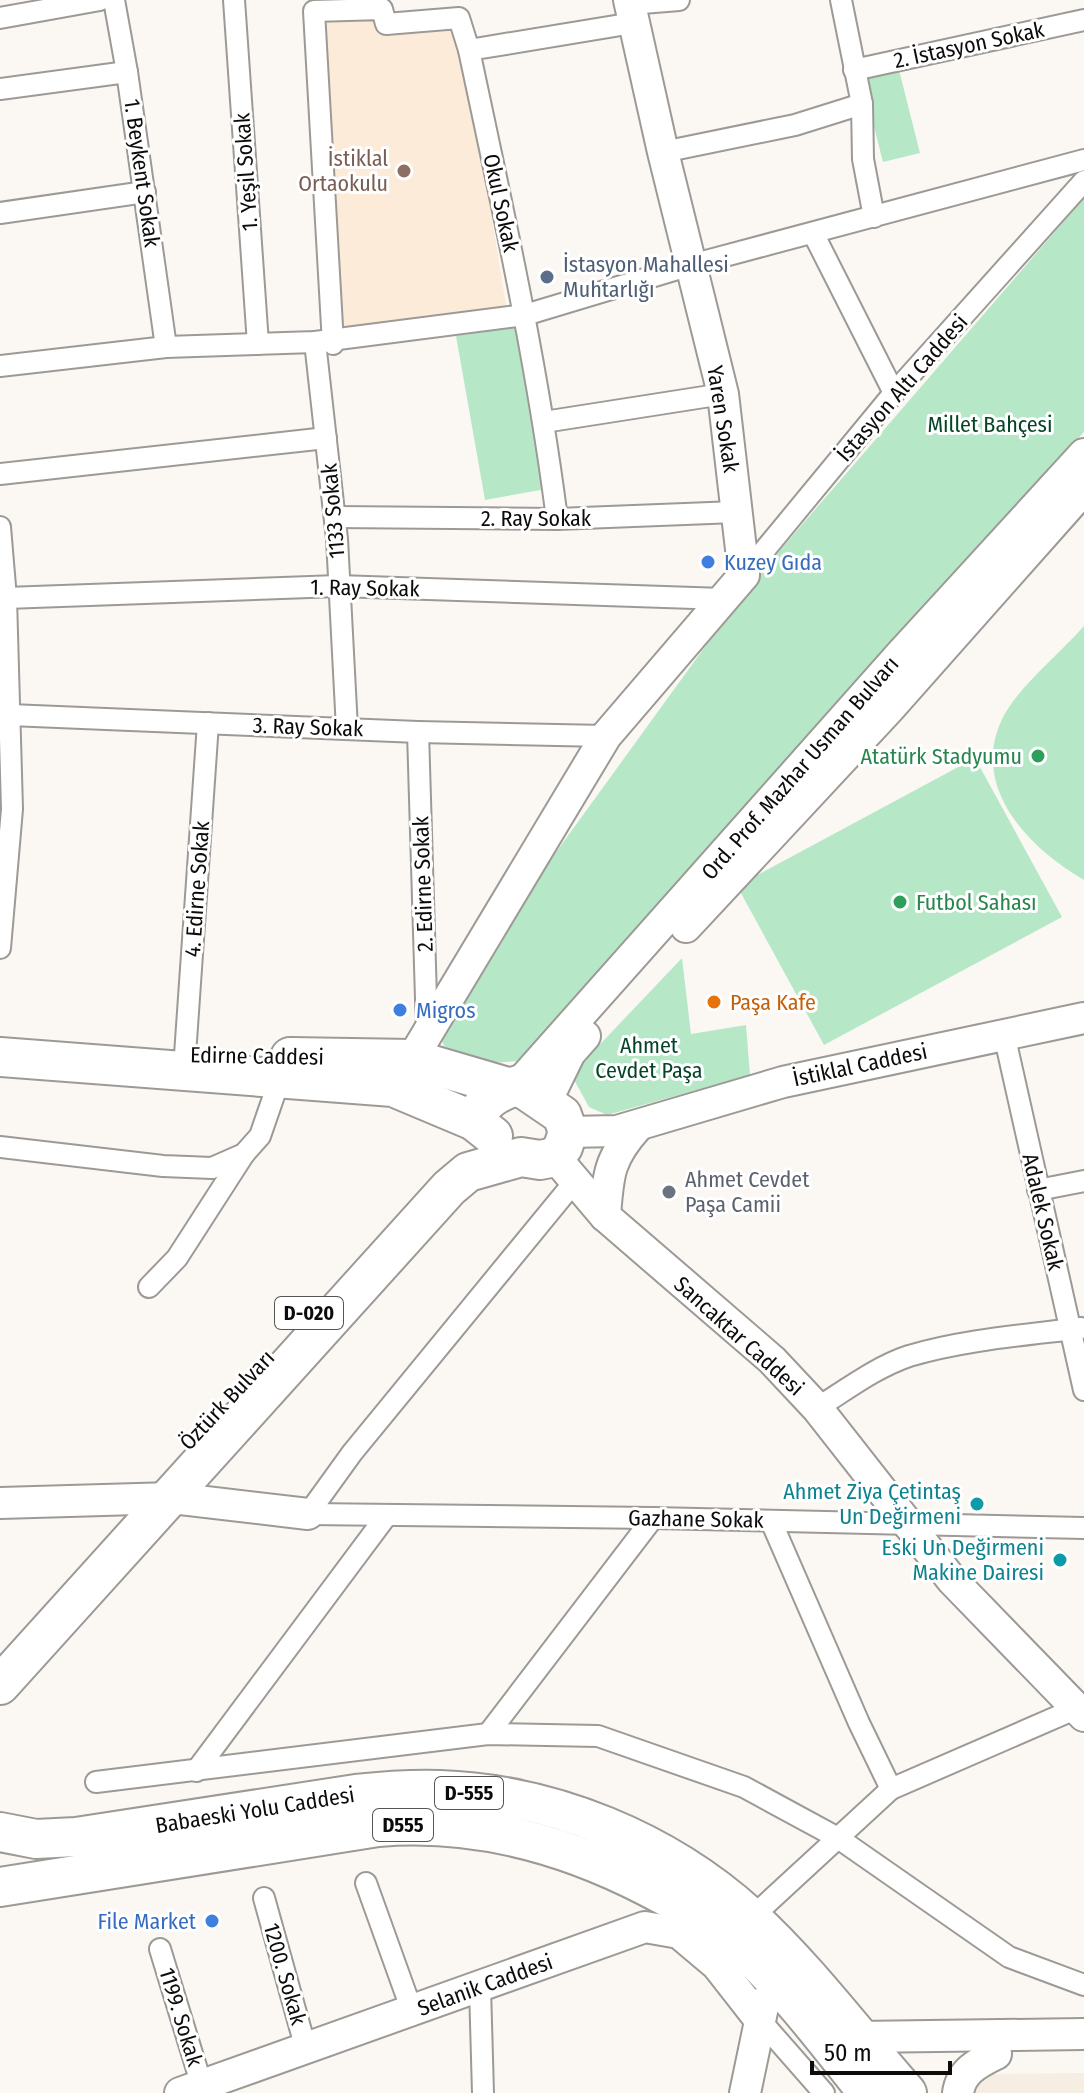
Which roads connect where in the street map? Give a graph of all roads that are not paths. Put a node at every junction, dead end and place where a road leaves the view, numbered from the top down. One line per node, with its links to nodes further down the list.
1 (100, 0): 7 (street)
2 (114, 0): 11 (street, 1. Beykent Sokak)
3 (234, 0): 24 (street, 1. Yeşil Sokak)
4 (679, 0): 6 (street)
5 (841, 0): 10 (street)
6 (631, 9): 9 (street); 14 (main road, Yaren Sokak)
7 (0, 18)
8 (1084, 20): 10 (street, 2. İstasyon Sokak)
9 (469, 50): 22 (street, Okul Sokak); 23 (street, Okul Sokak)
10 (854, 70): 13 (street)
11 (127, 72): 12 (street); 17 (street, 1. Beykent Sokak)
12 (0, 89)
13 (862, 104): 14 (street); 19 (street)
14 (663, 152): 21 (main road, Yaren Sokak)
15 (1084, 160): 19 (street)
16 (1084, 181): 27 (street, İstasyon Altı Caddesi)
17 (145, 192): 18 (street); 25 (street, 1. Beykent Sokak)
18 (0, 213)
19 (874, 217): 20 (street)
20 (813, 233): 21 (street); 27 (street)
21 (691, 265): 22 (street); 28 (main road, Yaren Sokak)
22 (525, 315): 23 (street); 29 (street, Okul Sokak)
23 (328, 342): 24 (street); 30 (street, 1133 Sokak)
24 (258, 344): 25 (street)
25 (166, 347): 26 (street)
26 (0, 366)
27 (894, 393): 38 (street, İstasyon Altı Caddesi)
28 (723, 394): 29 (street); 34 (main road, Yaren Sokak)
29 (544, 422): 36 (street, Okul Sokak)
30 (326, 438): 32 (street); 35 (street, 1133 Sokak)
31 (1084, 454): 57 (main road, Ord. Prof. Mazhar Usman Bulvarı)
32 (0, 474)
33 (1084, 489): 57 (main road, Ord. Prof. Mazhar Usman Bulvarı)
34 (736, 512): 36 (street, 2. Ray Sokak); 38 (main road, Yaren Sokak)
35 (335, 517): 36 (street, 2. Ray Sokak); 39 (street, 1133 Sokak)
36 (557, 519)
37 (0, 527): 40 (street)
38 (744, 575): 41 (main road, İstasyon Altı Caddesi)
39 (338, 586): 40 (street, 1. Ray Sokak); 41 (street, 1. Ray Sokak); 45 (street, 1133 Sokak)
40 (6, 598): 42 (street)
41 (724, 599): 47 (main road, İstasyon Altı Caddesi)
42 (4, 639): 43 (street)
43 (10, 715): 44 (street, 3. Ray Sokak); 48 (street)
44 (208, 723): 45 (street, 3. Ray Sokak); 54 (street, 4. Edirne Sokak)
45 (347, 729): 46 (street, 3. Ray Sokak)
46 (418, 732): 47 (street, 3. Ray Sokak); 53 (street, 2. Edirne Sokak)
47 (606, 736): 53 (main road, İstasyon Altı Caddesi)
48 (6, 808): 49 (street)
49 (0, 948)
50 (1084, 1018): 51 (main road, İstiklal Caddesi)
51 (1004, 1034): 59 (main road, İstiklal Caddesi); 64 (street, Adalek Sokak)
52 (0, 1042): 54 (highway, Edirne Caddesi)
53 (420, 1048): 54 (highway, Edirne Caddesi); 57 (highway, Edirne Caddesi)
54 (185, 1055)
55 (0, 1057): 56 (highway, Edirne Caddesi)
56 (279, 1081): 58 (highway, Edirne Caddesi); 61 (street)
57 (525, 1092): 58 (highway, Öztürk Bulvarı); 62 (highway)
58 (466, 1125): 62 (highway); 70 (highway, Öztürk Bulvarı / D-020)
59 (638, 1126): 62 (main road, İstiklal Caddesi); 65 (main road)
60 (0, 1147): 61 (street)
61 (244, 1154): 66 (street)
62 (557, 1160): 65 (main road, Sancaktar Caddesi); 70 (highway, Öztürk Bulvarı / D-020); 72 (street)
63 (1084, 1181): 64 (street)
64 (1038, 1190): 67 (street, Adalek Sokak)
65 (605, 1216): 69 (main road, Sancaktar Caddesi)
66 (149, 1287)
67 (1077, 1328): 68 (street, Adalek Sokak); 69 (street)
68 (1084, 1390)
69 (817, 1408): 76 (main road, Sancaktar Caddesi)
70 (154, 1499): 71 (main road); 72 (main road); 78 (highway, Öztürk Bulvarı / D-020); 79 (highway, Öztürk Bulvarı / D-020)
71 (0, 1503)
72 (308, 1514): 73 (street, Gazhane Sokak)
73 (387, 1515): 74 (street, Gazhane Sokak); 82 (street)
74 (653, 1518): 75 (street, Gazhane Sokak); 81 (street)
75 (771, 1521): 76 (street, Gazhane Sokak); 84 (street)
76 (905, 1523): 77 (street, Gazhane Sokak); 80 (main road, Sancaktar Caddesi)
77 (1084, 1528)
78 (0, 1652)
79 (0, 1685)
80 (1080, 1712): 84 (street)
81 (488, 1734): 82 (street); 86 (street)
82 (196, 1771): 83 (street)
83 (96, 1782)
84 (891, 1789): 86 (street)
85 (0, 1832): 90 (highway, Babaeski Yolu Caddesi / D-555)
86 (838, 1838): 90 (street); 93 (street)
87 (366, 1883): 95 (street)
88 (0, 1887): 92 (highway, Babaeski Yolu Caddesi / D555)
89 (264, 1898): 98 (street, 1200. Sokak)
90 (751, 1918): 101 (highway, Babaeski Yolu Caddesi / D-555)
91 (160, 1949): 102 (street, 1199. Sokak)
92 (770, 1976): 96 (main road); 101 (highway, D555)
93 (1084, 1985)
94 (480, 1987): 95 (main road, Selanik Caddesi); 96 (main road, Selanik Caddesi); 103 (street)
95 (412, 2011): 98 (main road, Selanik Caddesi)
96 (760, 2020): 101 (street); 104 (main road)
97 (1084, 2034): 101 (main road)
98 (306, 2049): 102 (main road, Selanik Caddesi)
99 (1084, 2053): 100 (main road)
100 (996, 2054): 101 (main road); 106 (main road)
101 (852, 2067): 105 (highway, D555)
102 (202, 2088)
103 (483, 2093)
104 (745, 2093)
105 (907, 2093)
106 (958, 2093)

